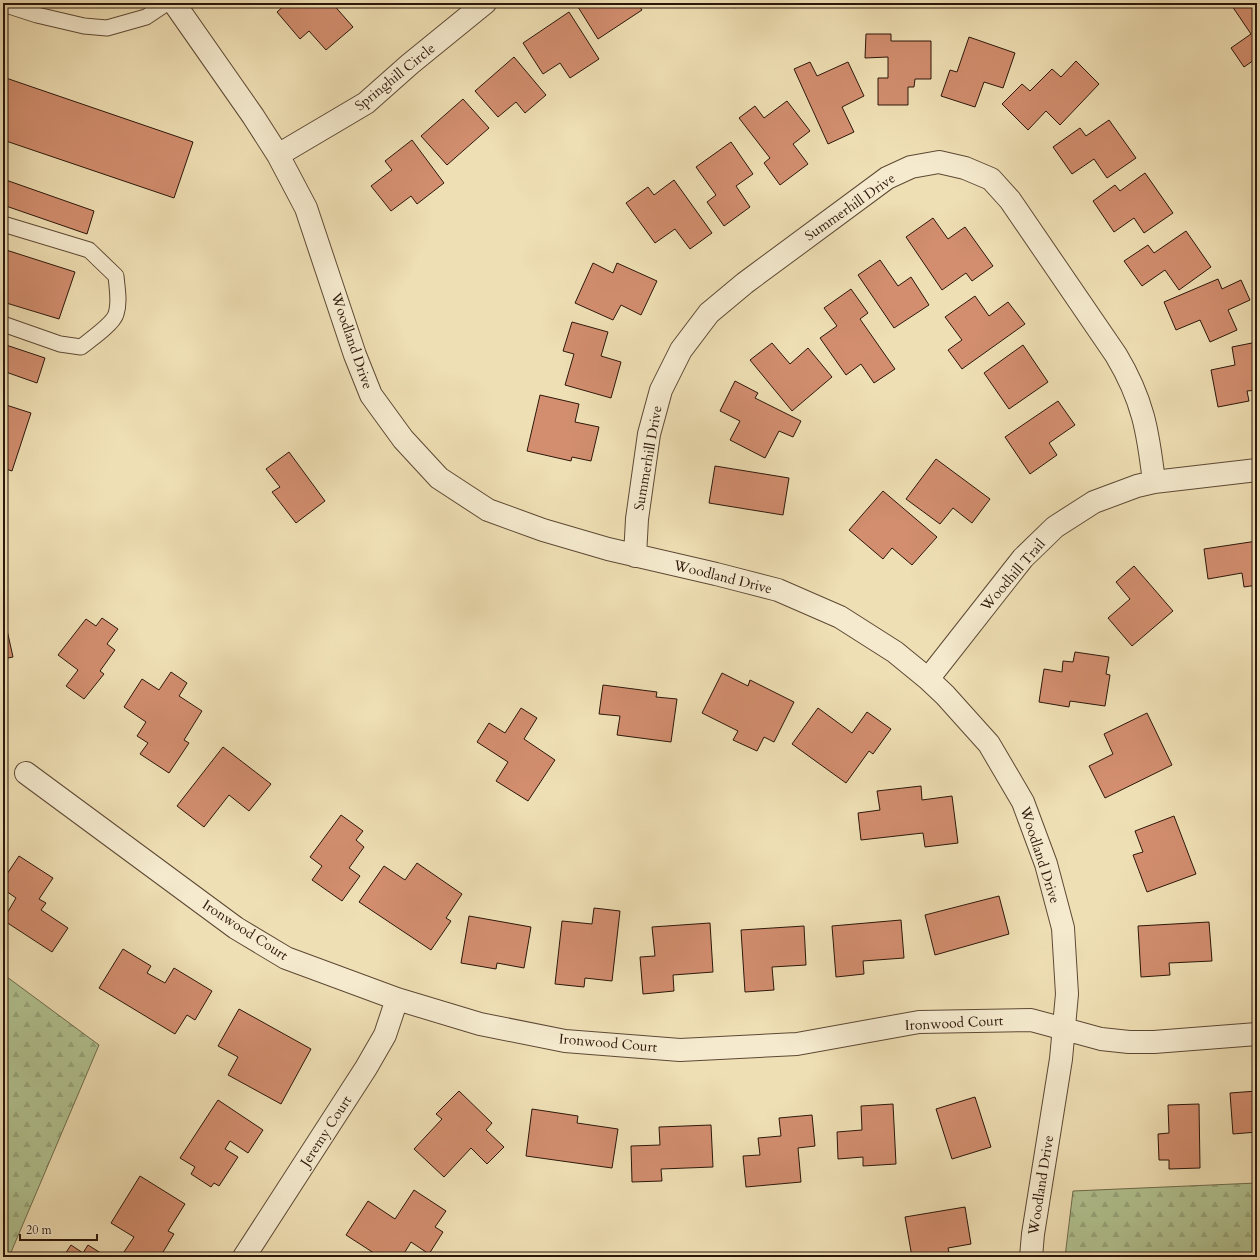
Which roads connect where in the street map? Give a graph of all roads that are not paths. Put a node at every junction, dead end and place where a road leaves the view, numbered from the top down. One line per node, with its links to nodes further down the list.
1 (167, 3): 4 (lane)
2 (174, 3): 5 (street, Woodland Drive)
3 (485, 3): 5 (street, Springhill Circle)
4 (3, 4)
5 (278, 155): 10 (street, Woodland Drive)
6 (3, 224): 7 (lane)
7 (3, 324)
8 (1257, 470): 9 (street, Woodhill Trail)
9 (1154, 482): 10 (street, Summerhill Drive); 11 (street, Woodhill Trail)
10 (635, 556): 11 (street, Woodland Drive)
11 (928, 679): 14 (street, Woodland Drive)
12 (26, 773): 13 (street, Ironwood Court)
13 (397, 999): 14 (street, Ironwood Court); 16 (street, Jeremy Court)
14 (1064, 1029): 15 (street, Ironwood Court); 17 (street, Woodland Drive)
15 (1257, 1034)
16 (244, 1257)
17 (1031, 1257)

